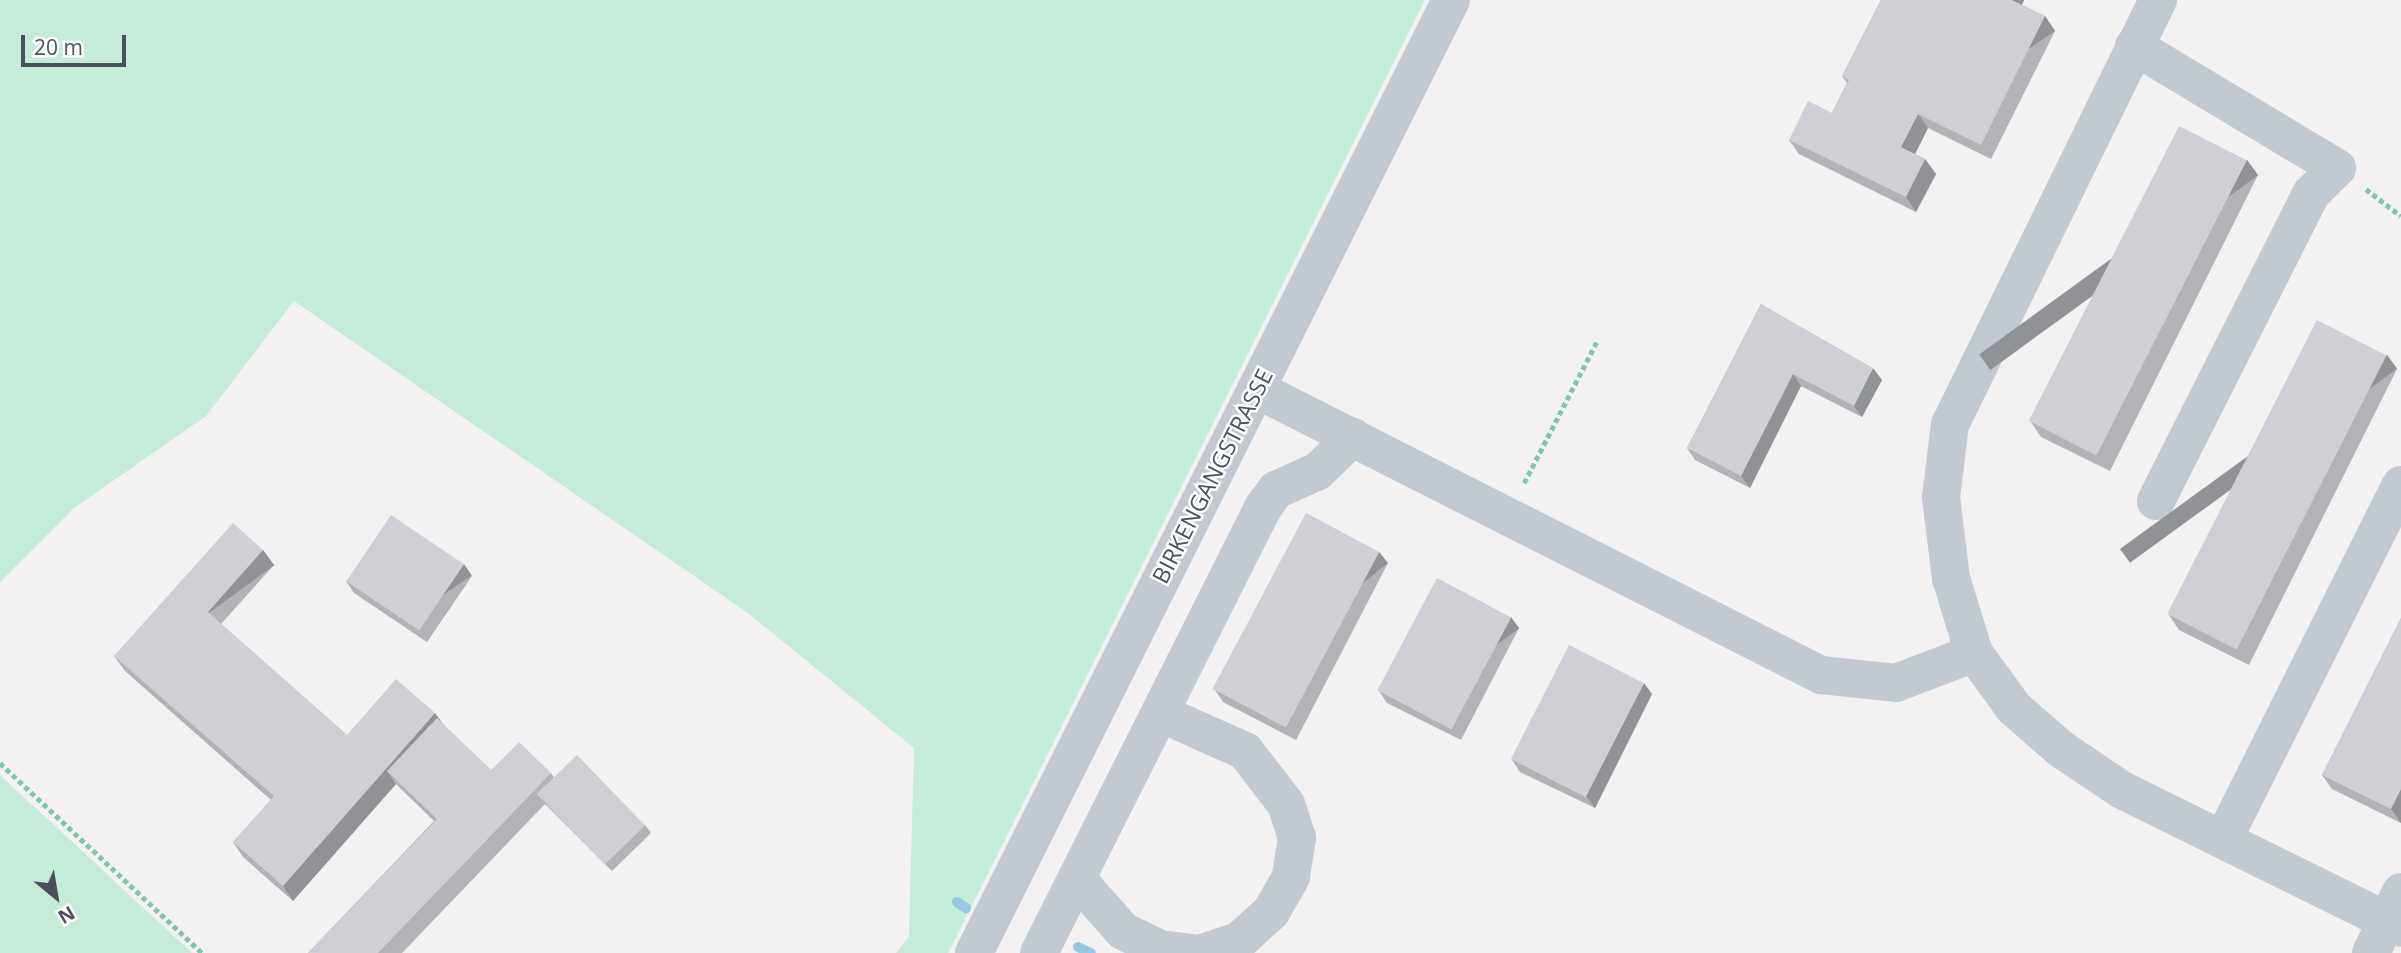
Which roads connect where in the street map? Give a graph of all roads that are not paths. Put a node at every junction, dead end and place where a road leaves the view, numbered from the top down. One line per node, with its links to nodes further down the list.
1 (1451, 0): 4 (street, BIRKENGANGSTRASSE)
2 (2158, 0): 3 (street)
3 (2134, 46): 7 (street); 8 (street)
4 (1256, 389): 5 (street); 13 (street, BIRKENGANGSTRASSE)
5 (1353, 436): 8 (street); 9 (street)
6 (2401, 485): 10 (street)
7 (2156, 501)
8 (1974, 653): 10 (street)
9 (1162, 714): 11 (street); 16 (street)
10 (2223, 840): 12 (street)
11 (1077, 879): 14 (street); 15 (street)
12 (2390, 924)
13 (974, 953)
14 (1039, 953)
15 (1195, 953)
16 (1202, 953)

